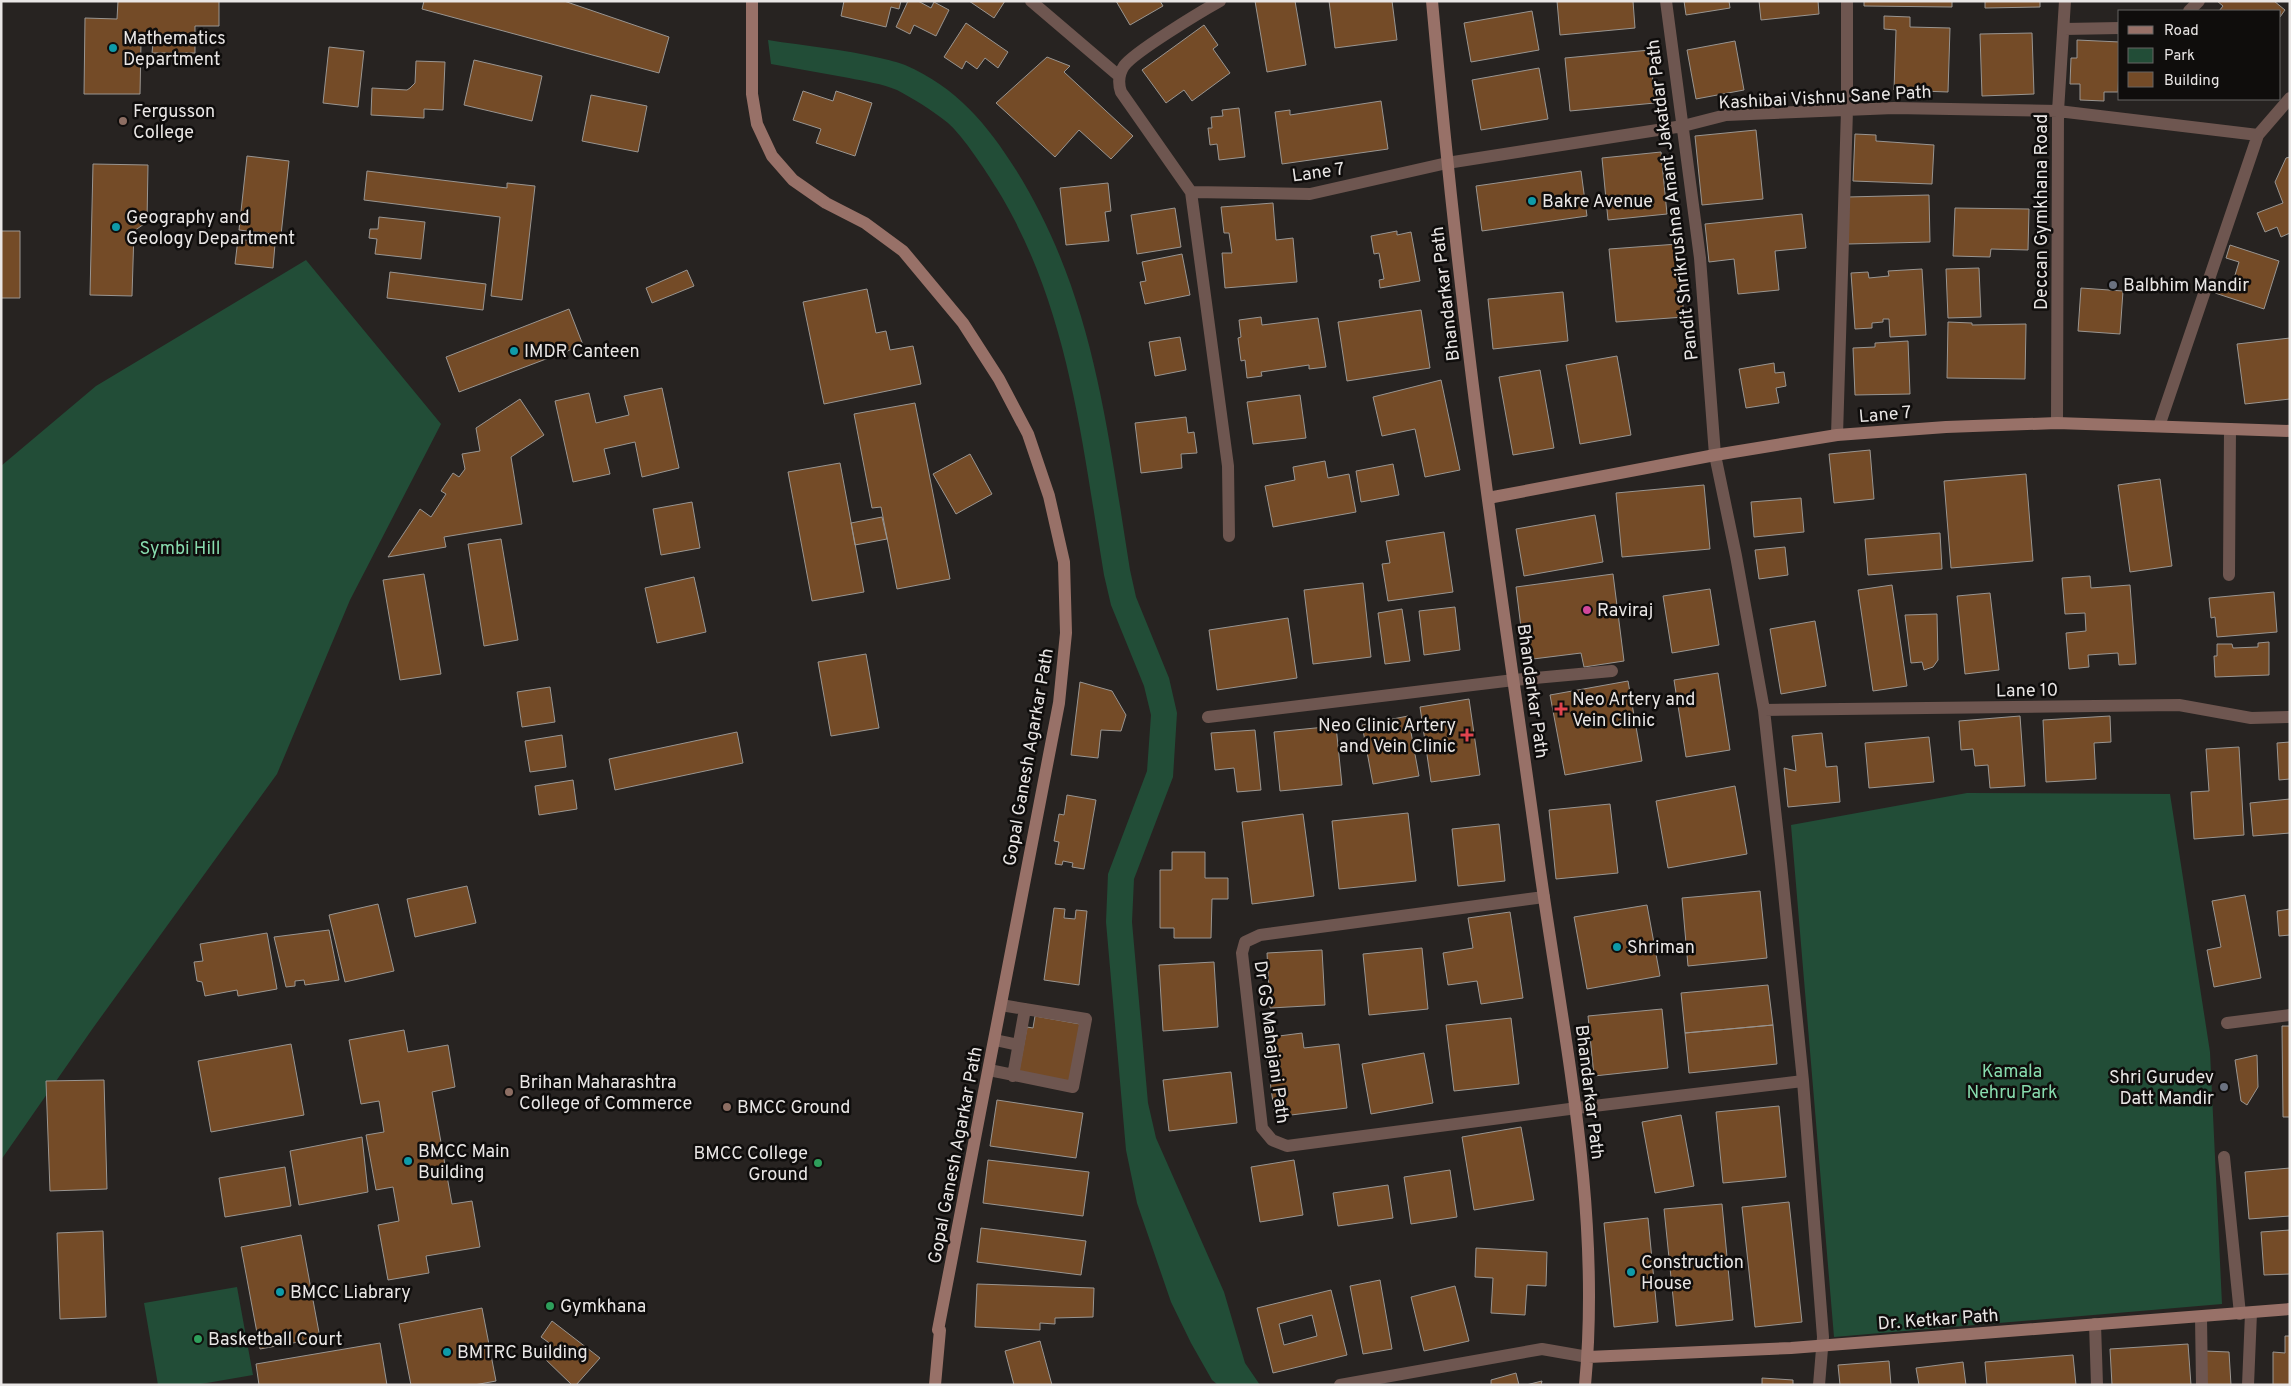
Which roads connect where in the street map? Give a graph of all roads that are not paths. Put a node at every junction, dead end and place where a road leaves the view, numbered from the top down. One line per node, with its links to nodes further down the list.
1 (752, 1): 33 (street, Gopal Ganesh Agarkar Path)
2 (1031, 1): 10 (street)
3 (1220, 1): 10 (street)
4 (1432, 1): 16 (street, Bhandarkar Path)
5 (1666, 1): 14 (street, Pandit Shrikrushna Anant Jakatdar Path)
6 (1847, 1): 12 (street)
7 (2065, 1): 9 (street, Deccan Gymkhana Road)
8 (2118, 28): 9 (street)
9 (2064, 29): 13 (street, Deccan Gymkhana Road)
10 (1119, 76): 17 (street)
11 (2290, 98): 15 (street)
12 (1847, 110): 13 (street, Kashibai Vishnu Sane Path); 14 (street, Kashibai Vishnu Sane Path); 22 (street)
13 (2058, 111): 15 (street, Kashibai Vishnu Sane Path); 18 (street, Deccan Gymkhana Road)
14 (1682, 126): 16 (street, Kashibai Vishnu Sane Path); 23 (street, Pandit Shrikrushna Anant Jakatdar Path)
15 (2258, 135): 19 (street)
16 (1447, 163): 17 (street, Lane 7); 24 (street, Bhandarkar Path)
17 (1191, 192): 25 (street)
18 (2057, 423): 19 (street, Lane 7); 22 (street, Lane 7)
19 (2159, 426): 20 (street, Lane 7)
20 (2230, 429): 21 (street, Lane 7); 26 (street)
21 (2290, 431)
22 (1837, 436): 23 (street, Lane 7)
23 (1714, 455): 24 (street, Lane 7); 29 (street, Pandit Shrikrushna Anant Jakatdar Path)
24 (1488, 498): 28 (street, Bhandarkar Path)
25 (1229, 536)
26 (2229, 575)
27 (1612, 671): 28 (street)
28 (1514, 680): 30 (street); 32 (street, Bhandarkar Path)
29 (1764, 710): 31 (street, Lane 10); 41 (street, Pandit Shrikrushna Anant Jakatdar Path)
30 (1208, 717)
31 (2290, 717)
32 (1544, 896): 42 (street, Bhandarkar Path); 42 (street, Dr GS Mahajani Path)
33 (1001, 1005): 34 (street); 37 (street, Gopal Ganesh Agarkar Path)
34 (1025, 1009): 38 (street); 40 (street)
35 (2290, 1015): 36 (street)
36 (2227, 1023)
37 (995, 1040): 38 (street); 39 (street, Gopal Ganesh Agarkar Path)
38 (1018, 1044): 40 (street)
39 (989, 1070): 40 (street); 50 (street, Gopal Ganesh Agarkar Path)
40 (1013, 1076)
41 (1803, 1082): 42 (street, Dr GS Mahajani Path); 48 (street, Pandit Shrikrushna Anant Jakatdar Path)
42 (1577, 1108): 49 (street, Bhandarkar Path)
43 (2224, 1157): 45 (street)
44 (2290, 1309): 45 (street, Dr. Ketkar Path)
45 (2246, 1314): 46 (street, Dr. Ketkar Path); 56 (street)
46 (2201, 1317): 47 (street, Dr. Ketkar Path); 55 (street)
47 (2095, 1324): 48 (street, Dr. Ketkar Path); 54 (street)
48 (1824, 1345): 49 (street, Dr. Ketkar Path); 53 (street, Pandit Shrikrushna Anant Jakatdar Path)
49 (1588, 1357): 51 (street); 52 (street, Bhandarkar Path)
50 (935, 1385)
51 (1340, 1385)
52 (1585, 1385)
53 (1819, 1385)
54 (2098, 1385)
55 (2202, 1385)
56 (2248, 1385)

